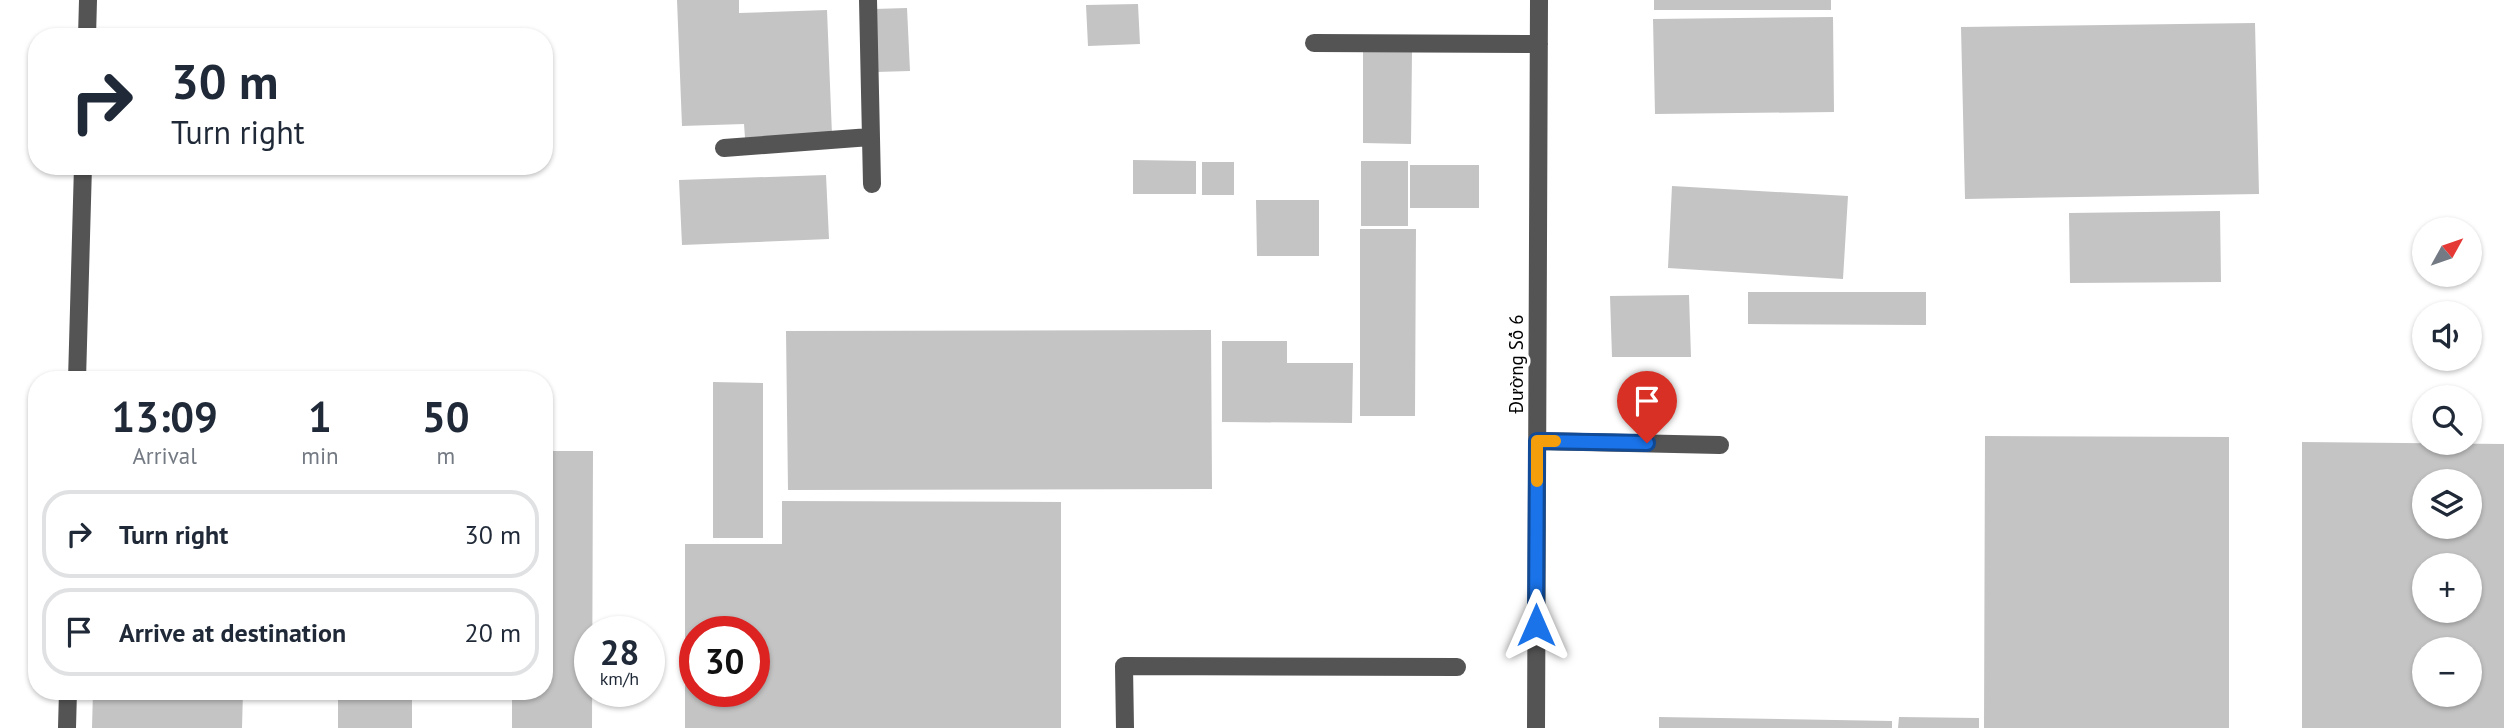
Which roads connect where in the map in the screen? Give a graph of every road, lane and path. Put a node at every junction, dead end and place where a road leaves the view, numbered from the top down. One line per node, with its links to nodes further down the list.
1 (88, 0): 4 (street)
2 (868, 0): 7 (street)
3 (1539, 0): 6 (street, Đường Số 6)
4 (87, 28)
5 (1314, 43): 6 (street)
6 (1539, 44): 12 (street, Đường Số 6)
7 (870, 137): 8 (street); 10 (street)
8 (724, 148)
9 (83, 175): 11 (street)
10 (872, 184)
11 (77, 371)
12 (1537, 441): 13 (street); 18 (street, Đường Số 6)
13 (1720, 445)
14 (1457, 667): 17 (street)
15 (68, 700): 16 (street)
16 (67, 728)
17 (1125, 728)
18 (1536, 728)

